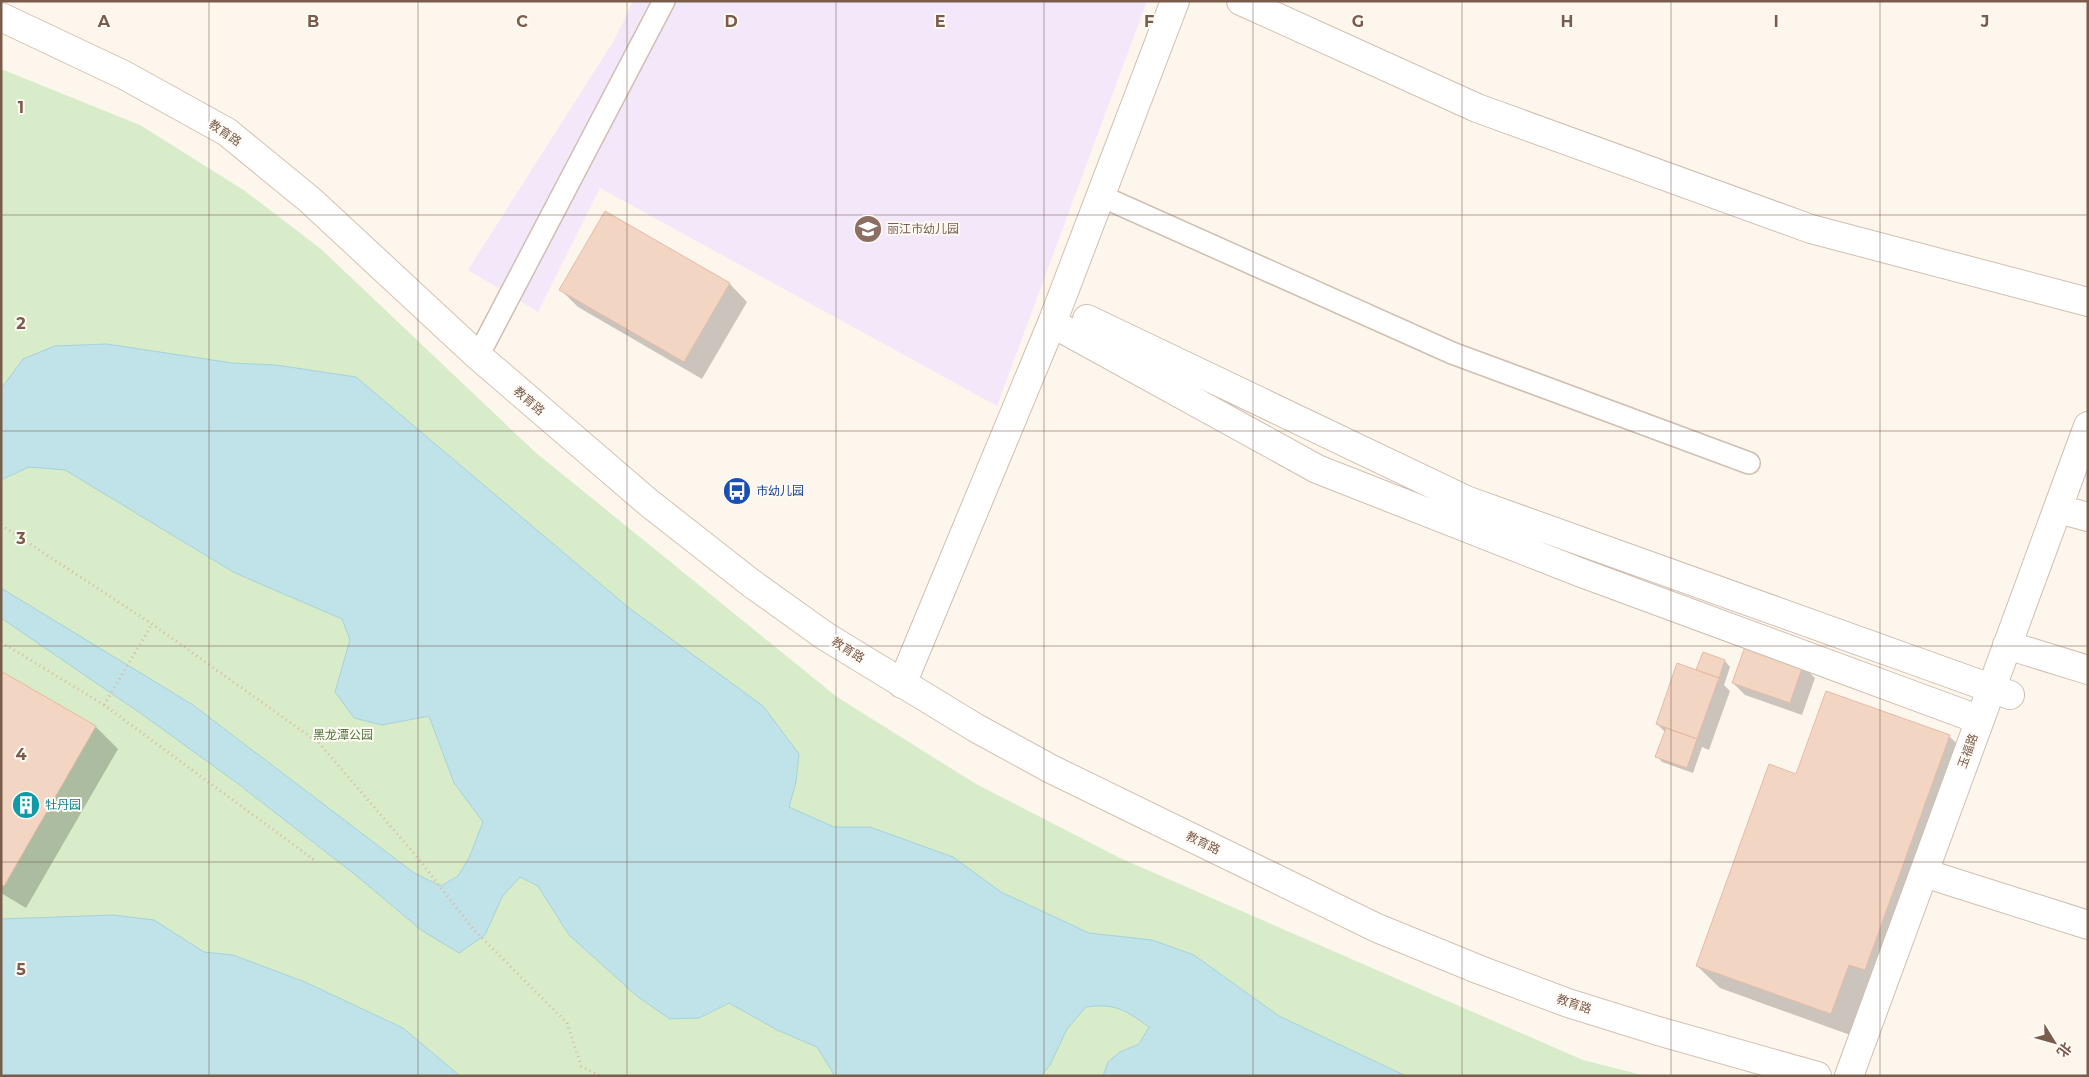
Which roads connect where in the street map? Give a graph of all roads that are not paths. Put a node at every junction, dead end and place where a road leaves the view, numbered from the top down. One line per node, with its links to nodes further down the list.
1 (664, 1): 9 (lane)
2 (1176, 1): 5 (street)
3 (1240, 1): 6 (street)
4 (1, 17): 9 (street, 教育路)
5 (1101, 196): 8 (street); 11 (lane)
6 (2088, 302)
7 (1086, 319): 17 (street)
8 (1052, 323): 16 (street); 18 (street)
9 (478, 356): 16 (street, 教育路)
10 (2088, 426): 12 (street, 玉福路)
11 (1750, 463)
12 (2058, 509): 13 (street); 14 (street, 玉福路)
13 (2088, 517)
14 (2007, 645): 15 (street); 18 (street, 玉福路)
15 (2088, 670)
16 (902, 684): 21 (street, 教育路)
17 (2010, 695)
18 (1980, 720): 19 (street, 玉福路)
19 (1924, 872): 20 (street); 22 (street, 玉福路)
20 (2088, 925)
21 (1816, 1076)
22 (1849, 1076)

